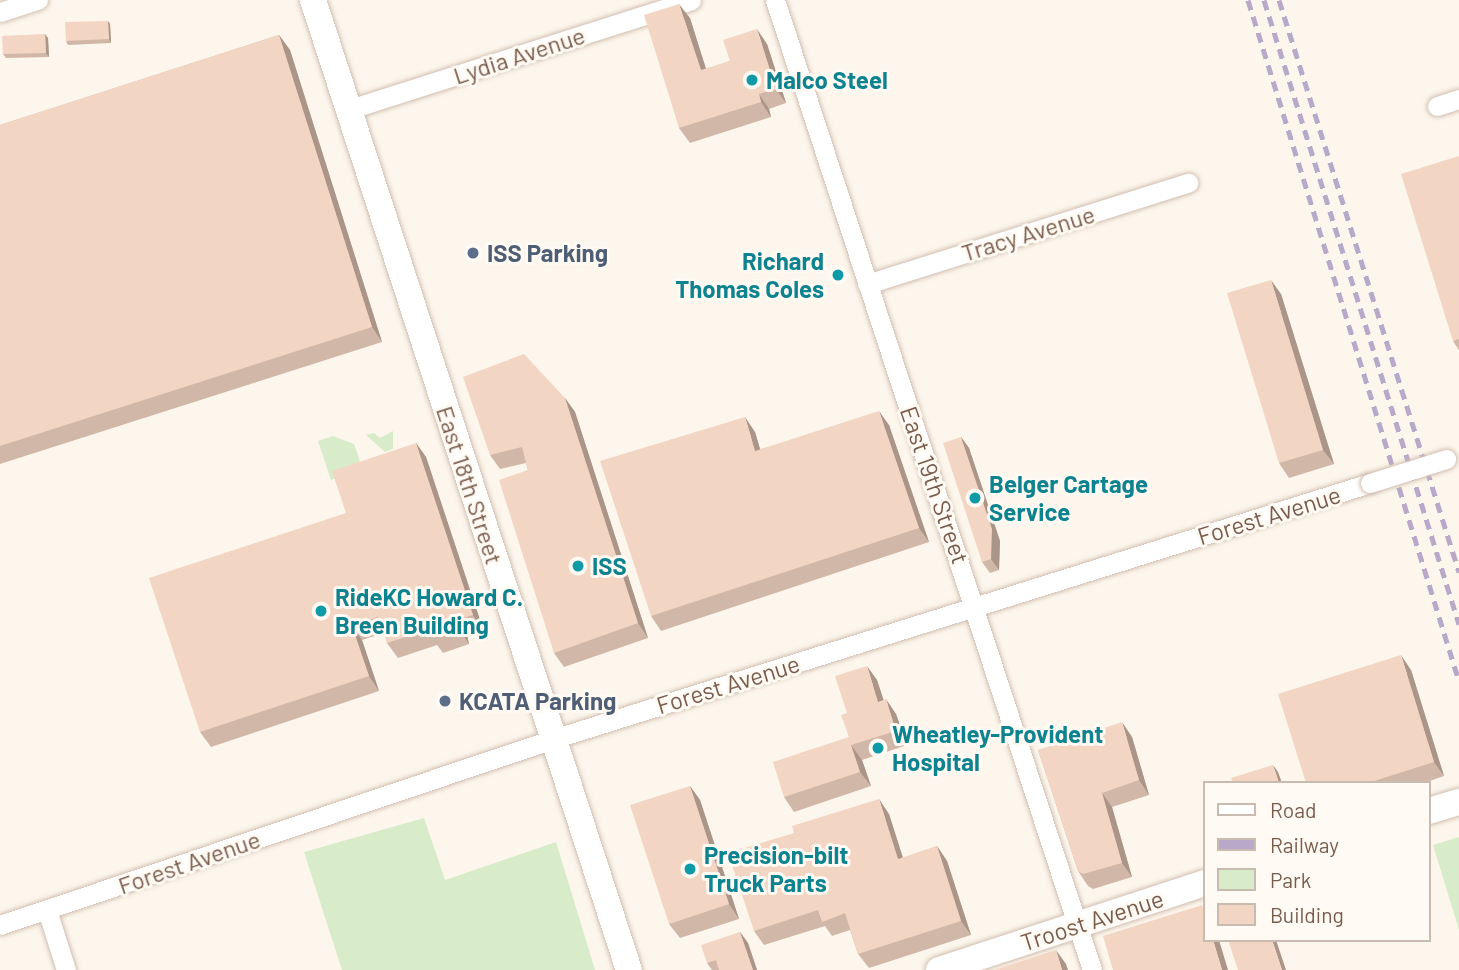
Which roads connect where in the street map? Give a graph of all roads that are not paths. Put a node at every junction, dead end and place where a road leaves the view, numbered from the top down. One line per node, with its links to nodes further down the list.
1 (38, 0): 5 (street)
2 (313, 0): 8 (main road, East 18th Street)
3 (691, 0): 8 (street, Lydia Avenue)
4 (775, 0): 10 (street, East 19th Street)
5 (0, 12)
6 (1459, 99): 7 (street)
7 (1437, 106)
8 (347, 110): 13 (main road, East 18th Street)
9 (1188, 183): 10 (street, Tracy Avenue)
10 (867, 284): 12 (street, East 19th Street)
11 (1452, 456): 12 (street, Forest Avenue, bridge)
12 (976, 607): 13 (street, Forest Avenue); 17 (street, East 19th Street)
13 (553, 739): 15 (street, Forest Avenue); 19 (main road, East 18th Street)
14 (1204, 883): 17 (main road, Troost Avenue)
15 (47, 910): 16 (street, Forest Avenue); 18 (street)
16 (0, 925)
17 (1078, 925): 20 (main road, Troost Avenue); 21 (street, East 19th Street)
18 (66, 970)
19 (629, 970)
20 (939, 970)
21 (1092, 970)

